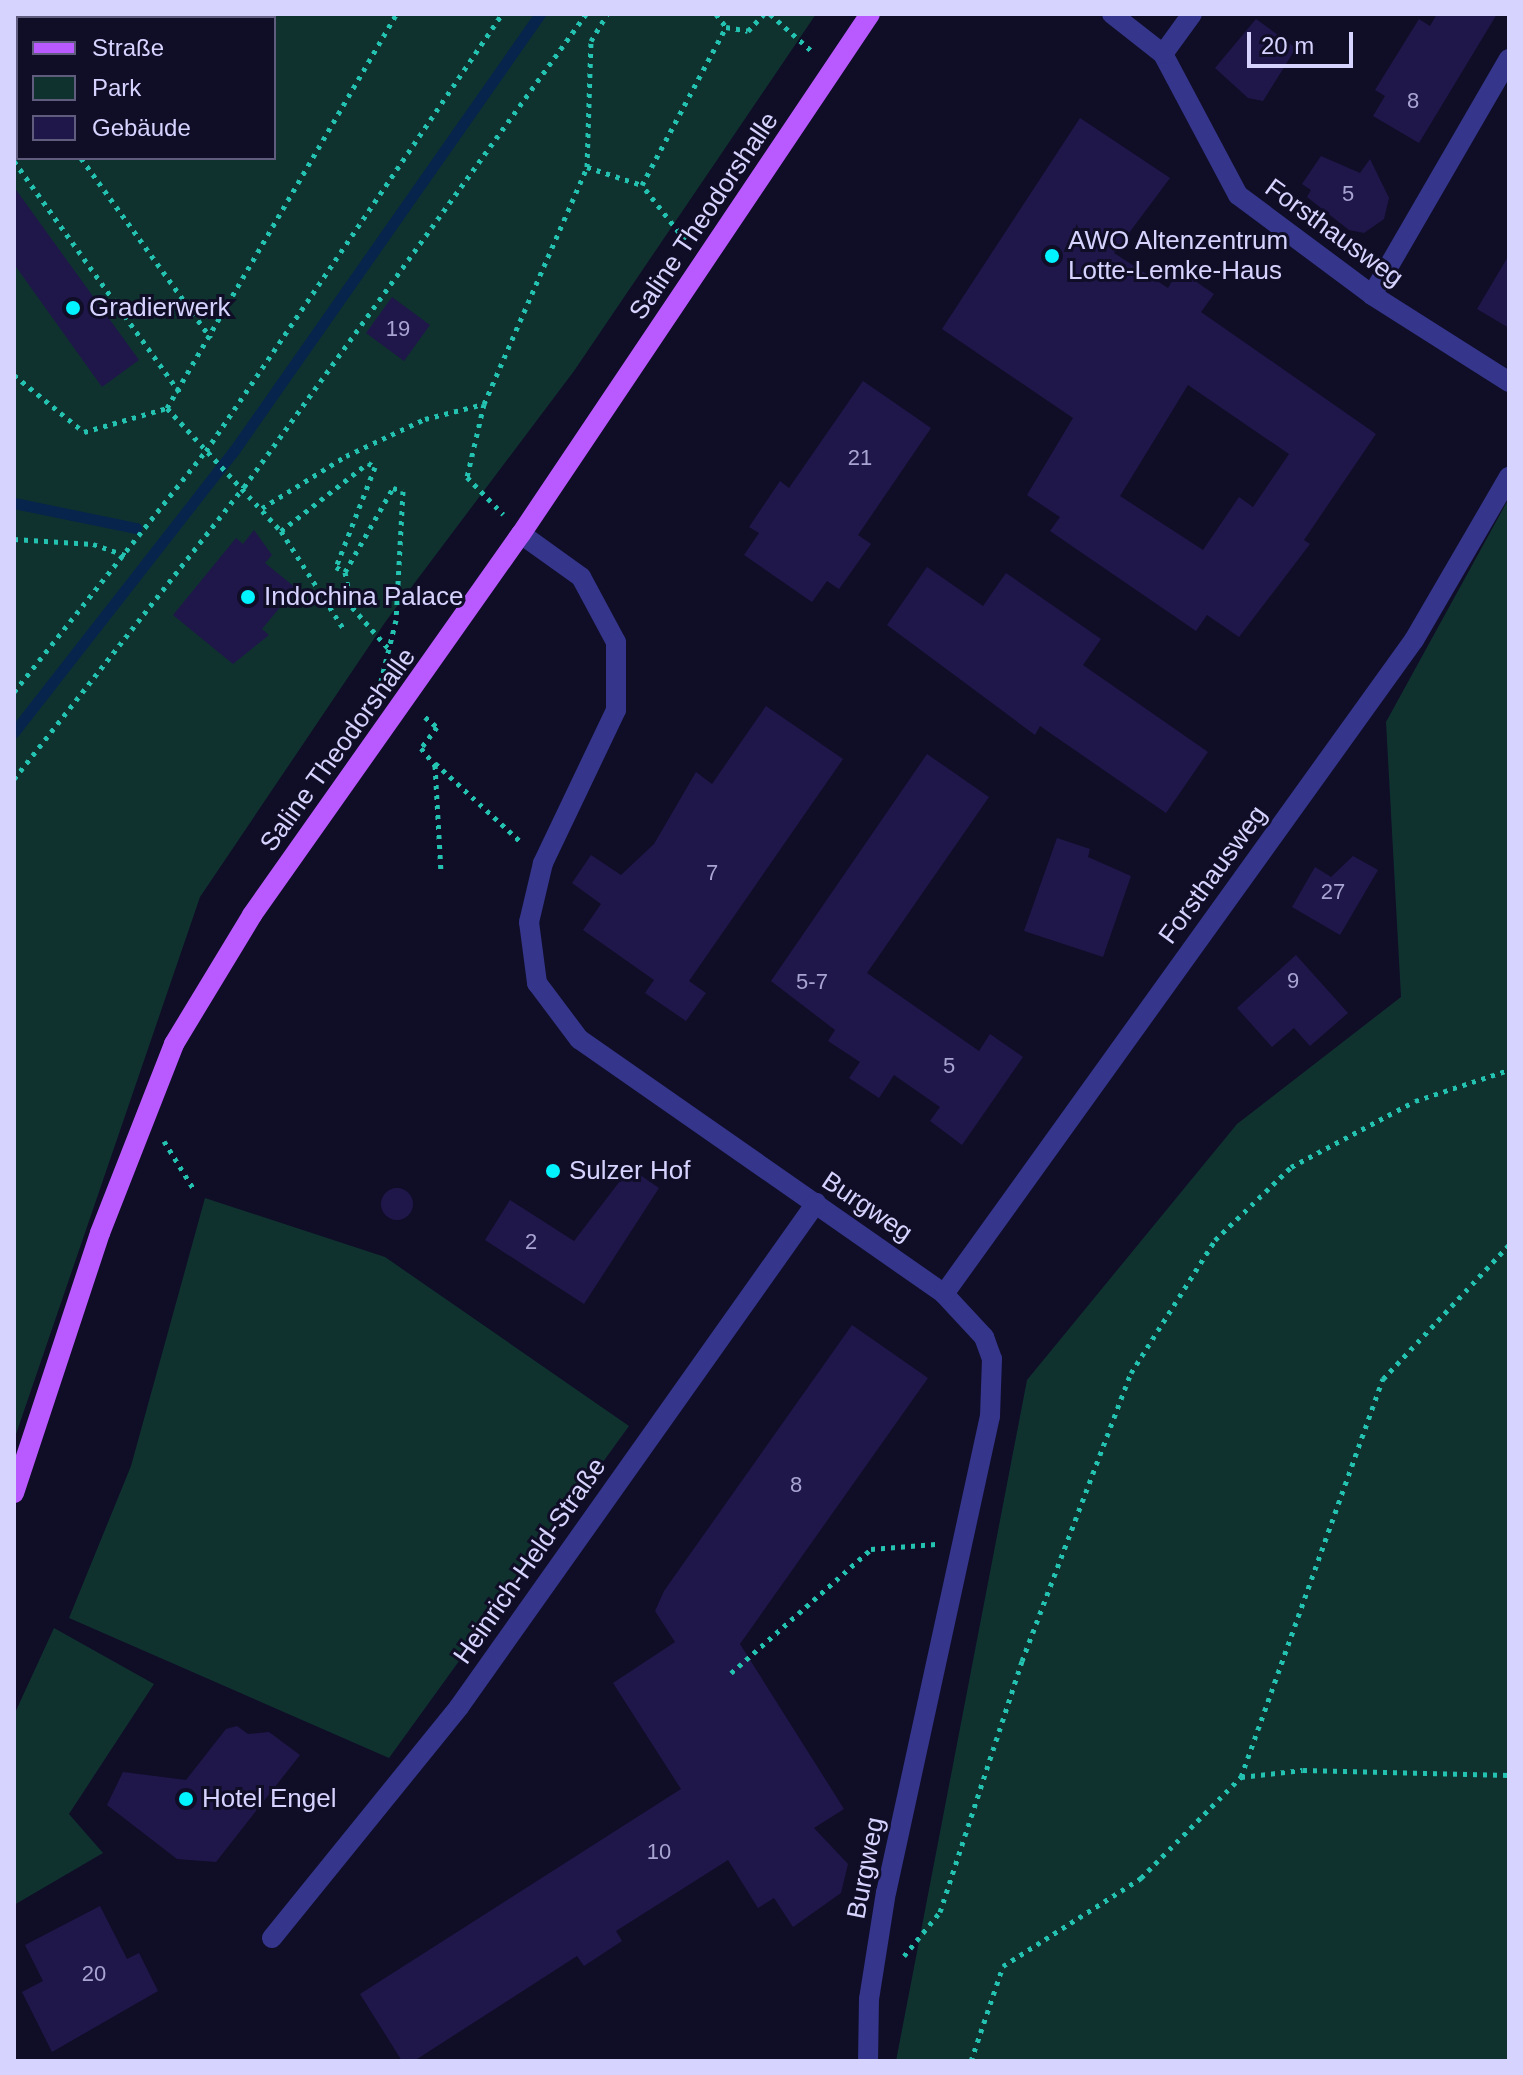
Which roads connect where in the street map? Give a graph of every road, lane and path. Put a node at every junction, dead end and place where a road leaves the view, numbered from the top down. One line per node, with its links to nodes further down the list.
1 (396, 14): 21 (path)
2 (502, 14): 27 (path)
3 (586, 14): 29 (path)
4 (607, 14): 17 (path)
5 (716, 14): 11 (path)
6 (764, 14): 11 (path)
7 (770, 14): 14 (path)
8 (870, 14): 14 (main road, Saline Theodorshalle)
9 (1112, 14): 12 (street, Forsthausweg)
10 (1192, 14): 12 (street)
11 (726, 27): 18 (path)
12 (1163, 54): 20 (street, Forsthausweg)
13 (1509, 59): 20 (street)
14 (833, 69): 19 (main road, Saline Theodorshalle)
15 (82, 160): 21 (path)
16 (14, 161): 24 (path)
17 (587, 167): 18 (path); 25 (path)
18 (642, 185): 19 (path)
19 (703, 263): 32 (main road, Saline Theodorshalle)
20 (1372, 295): 23 (street, Forsthausweg)
21 (211, 338): 24 (path)
22 (14, 375): 26 (path)
23 (1509, 382)
24 (181, 394): 26 (path)
25 (484, 404): 30 (path); 32 (path)
26 (167, 408): 27 (path)
27 (206, 451): 29 (path); 34 (path)
28 (1509, 477): 50 (street, Forsthausweg)
29 (244, 487): 30 (path); 42 (path)
30 (262, 508): 31 (path)
31 (281, 531): 35 (path); 36 (path)
32 (521, 534): 40 (main road, Saline Theodorshalle); 43 (street, Burgweg)
33 (14, 539): 34 (path)
34 (128, 556): 39 (path)
35 (345, 572): 37 (path); 37 (path)
36 (345, 631)
37 (388, 648): 38 (path)
38 (381, 681)
39 (14, 692)
40 (406, 702): 41 (path); 46 (main road, Saline Theodorshalle)
41 (435, 763): 43 (path); 44 (path)
42 (14, 779)
43 (543, 863): 48 (street, Burgweg)
44 (441, 871)
45 (1509, 1070): 57 (path)
46 (145, 1110): 47 (path); 51 (main road, Saline Theodorshalle)
47 (193, 1188)
48 (816, 1203): 50 (street, Burgweg); 56 (street, Heinrich-Held-Straße)
49 (1509, 1245): 55 (path)
50 (944, 1294): 52 (street, Burgweg)
51 (14, 1493)
52 (964, 1546): 53 (path); 57 (street, Burgweg)
53 (731, 1673)
54 (1509, 1775): 55 (path)
55 (1241, 1777): 59 (path)
56 (272, 1938)
57 (869, 1999): 58 (street, Burgweg)
58 (868, 2061)
59 (971, 2061)

